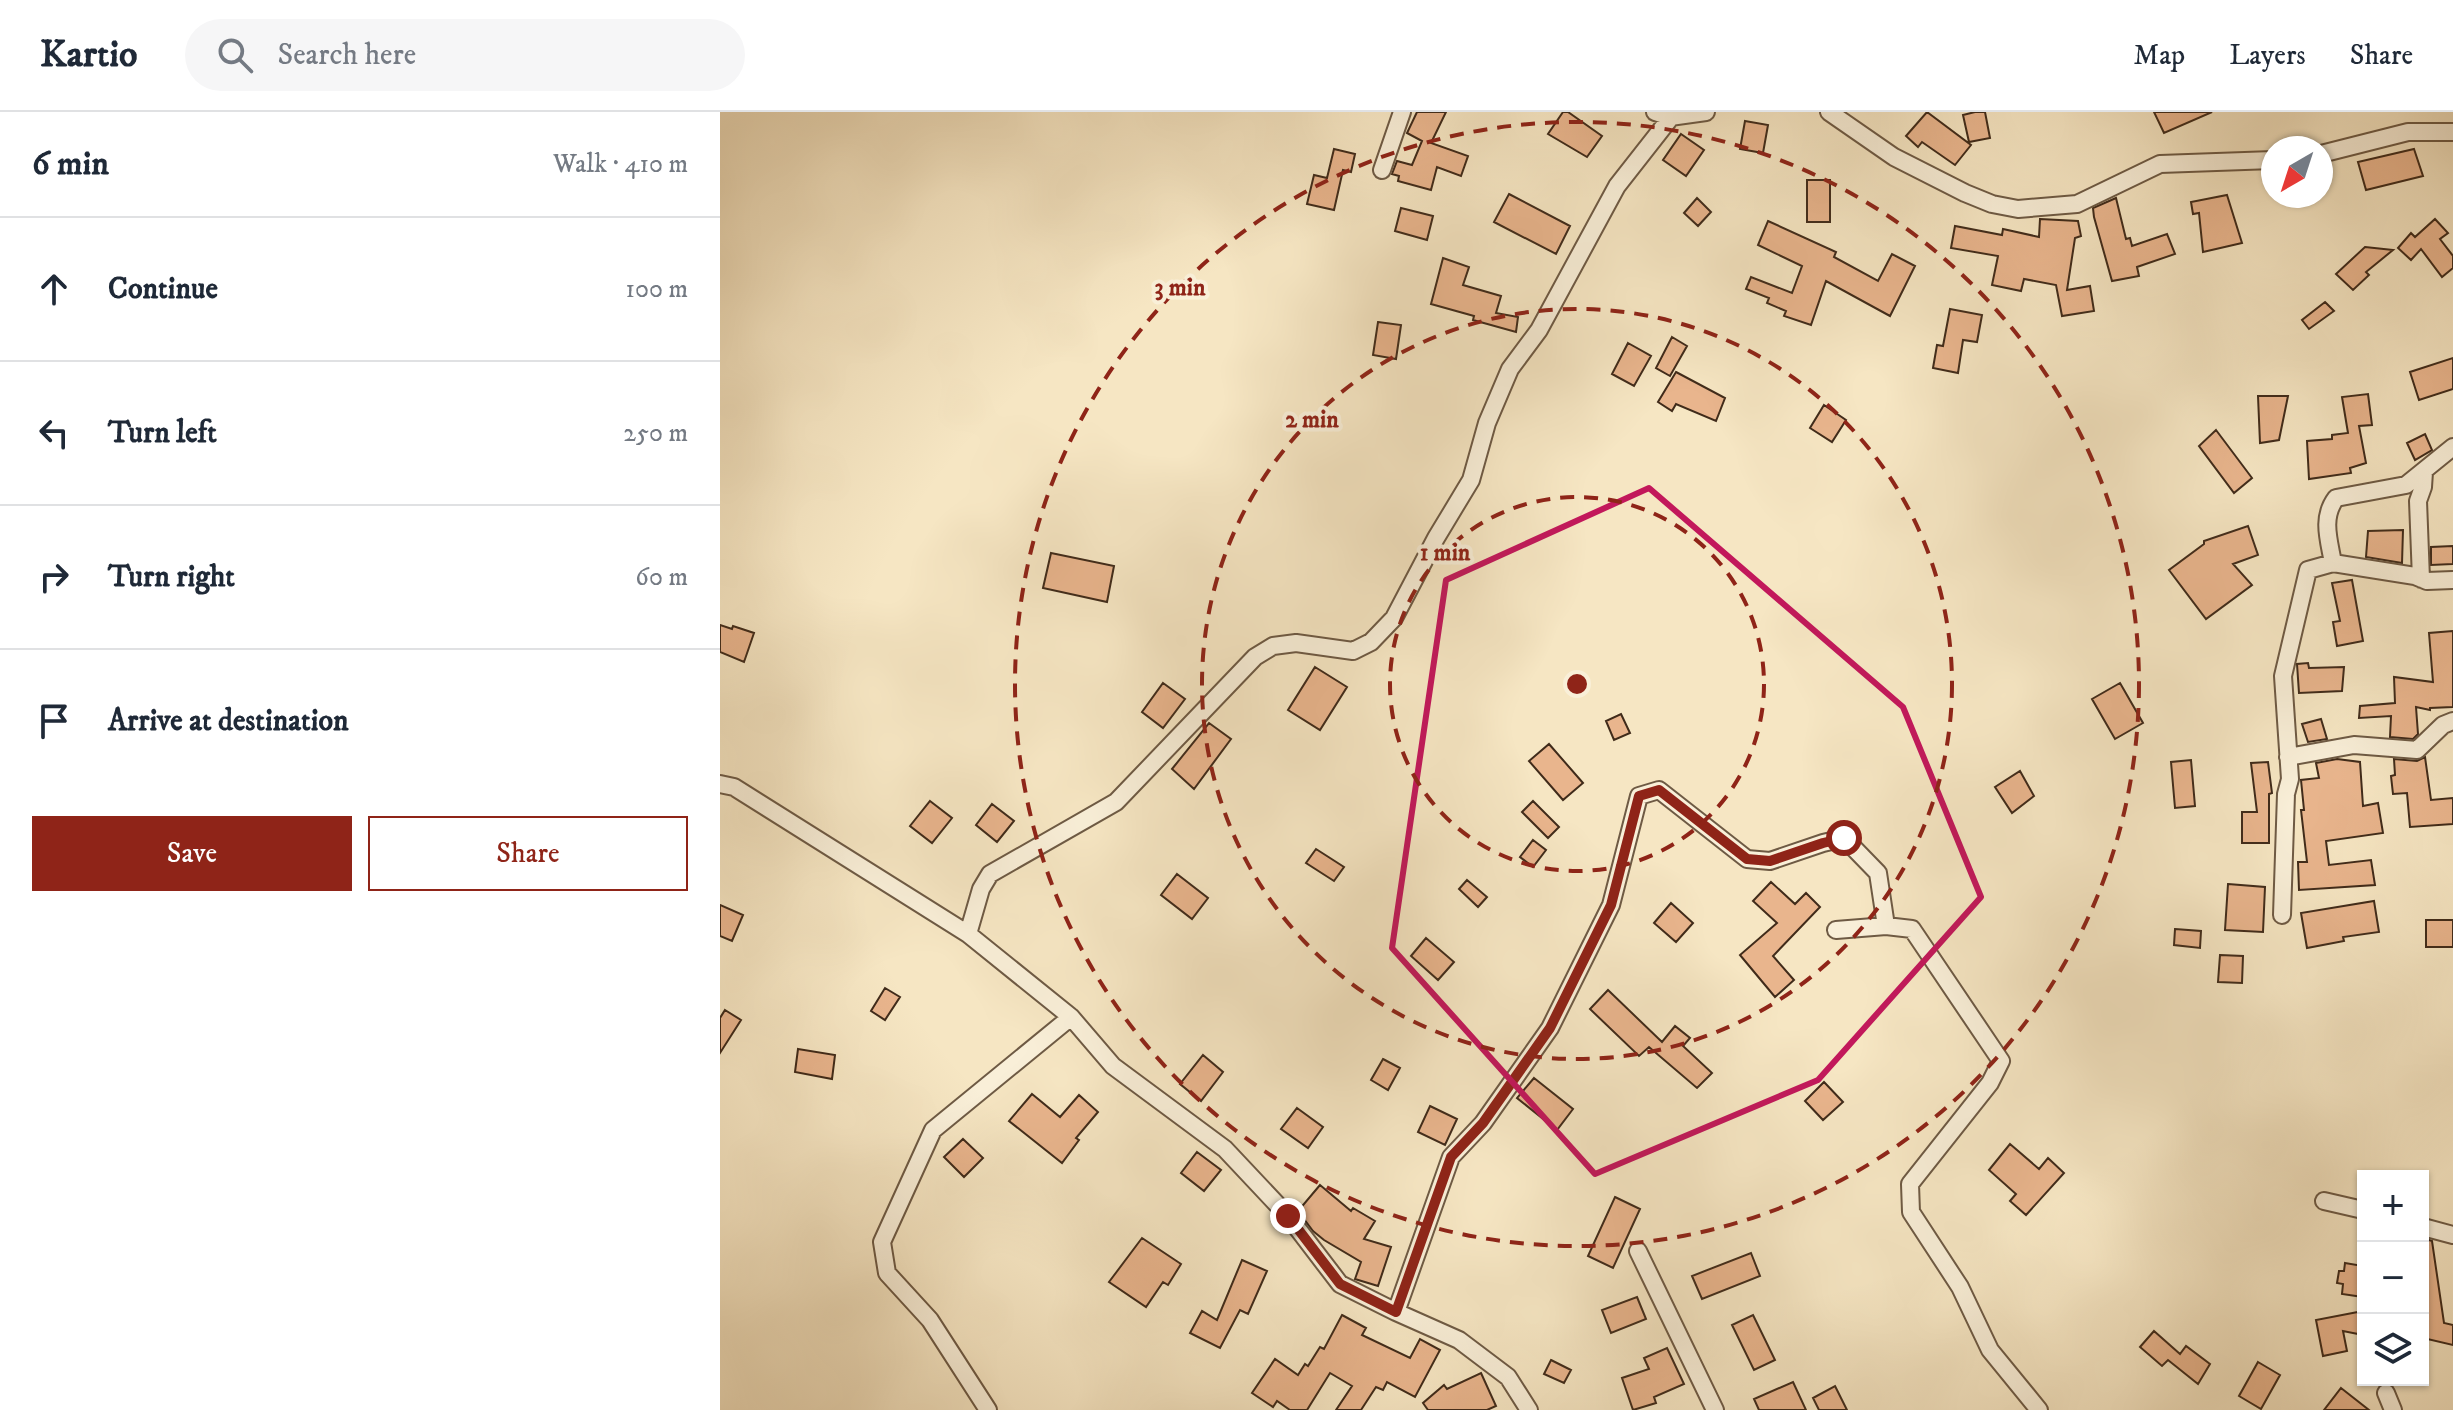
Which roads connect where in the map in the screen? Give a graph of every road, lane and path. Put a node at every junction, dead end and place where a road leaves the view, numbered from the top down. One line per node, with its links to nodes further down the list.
1 (1402, 112): 8 (street)
2 (1706, 112): 4 (street)
3 (1829, 112): 7 (street)
4 (1666, 114): 20 (street)
5 (2453, 132): 6 (street)
6 (2333, 151)
7 (2261, 160)
8 (1382, 170)
9 (2453, 447): 10 (street)
10 (2424, 472): 11 (street); 12 (street)
11 (2333, 563): 12 (street); 15 (street)
12 (2421, 579): 13 (street)
13 (2453, 580)
14 (2453, 721): 15 (street)
15 (2288, 757): 17 (street)
16 (720, 784): 20 (street)
17 (2282, 915)
18 (1886, 926): 19 (street); 27 (street); 33 (street)
19 (1836, 930)
20 (968, 934): 21 (street)
21 (1071, 1017): 27 (street); 30 (street)
22 (2324, 1201): 23 (street)
23 (2357, 1209)
24 (2429, 1229): 25 (street)
25 (2453, 1235)
26 (1638, 1251): 32 (street)
27 (1396, 1312): 31 (street)
28 (2386, 1393): 34 (street)
29 (975, 1410): 30 (street)
30 (988, 1410)
31 (1529, 1410)
32 (1715, 1410)
33 (2039, 1410)
34 (2393, 1410)

